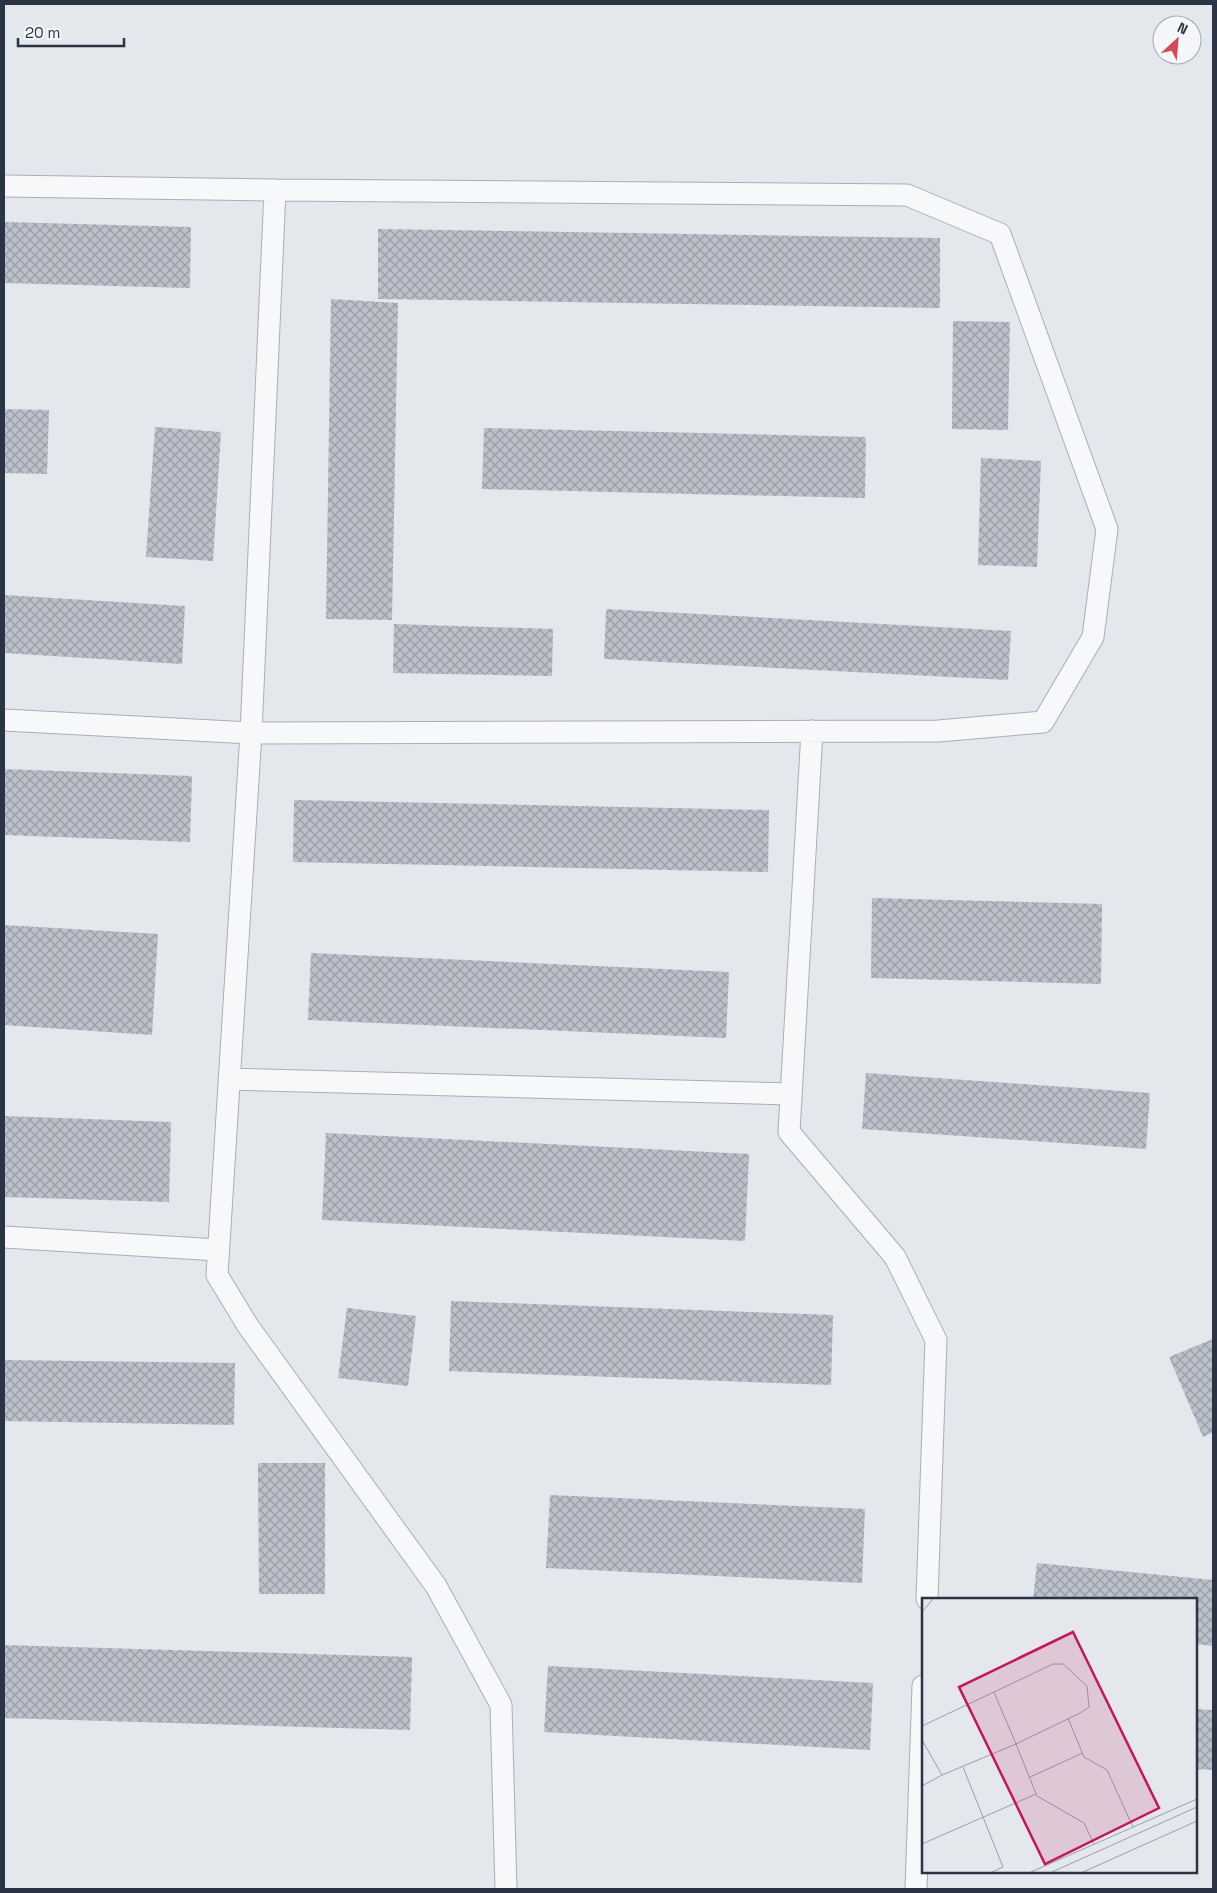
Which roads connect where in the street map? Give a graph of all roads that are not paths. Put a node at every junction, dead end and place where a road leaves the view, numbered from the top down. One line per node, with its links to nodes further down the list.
1 (4, 186): 2 (lane)
2 (275, 190): 4 (lane); 5 (lane)
3 (4, 720): 5 (lane)
4 (812, 731): 5 (lane); 7 (lane)
5 (251, 733): 6 (lane)
6 (229, 1079): 7 (lane); 9 (lane)
7 (791, 1094): 10 (lane)
8 (4, 1237): 9 (lane)
9 (218, 1250): 12 (lane)
10 (926, 1598)
11 (922, 1715): 13 (lane)
12 (506, 1889)
13 (916, 1889)

